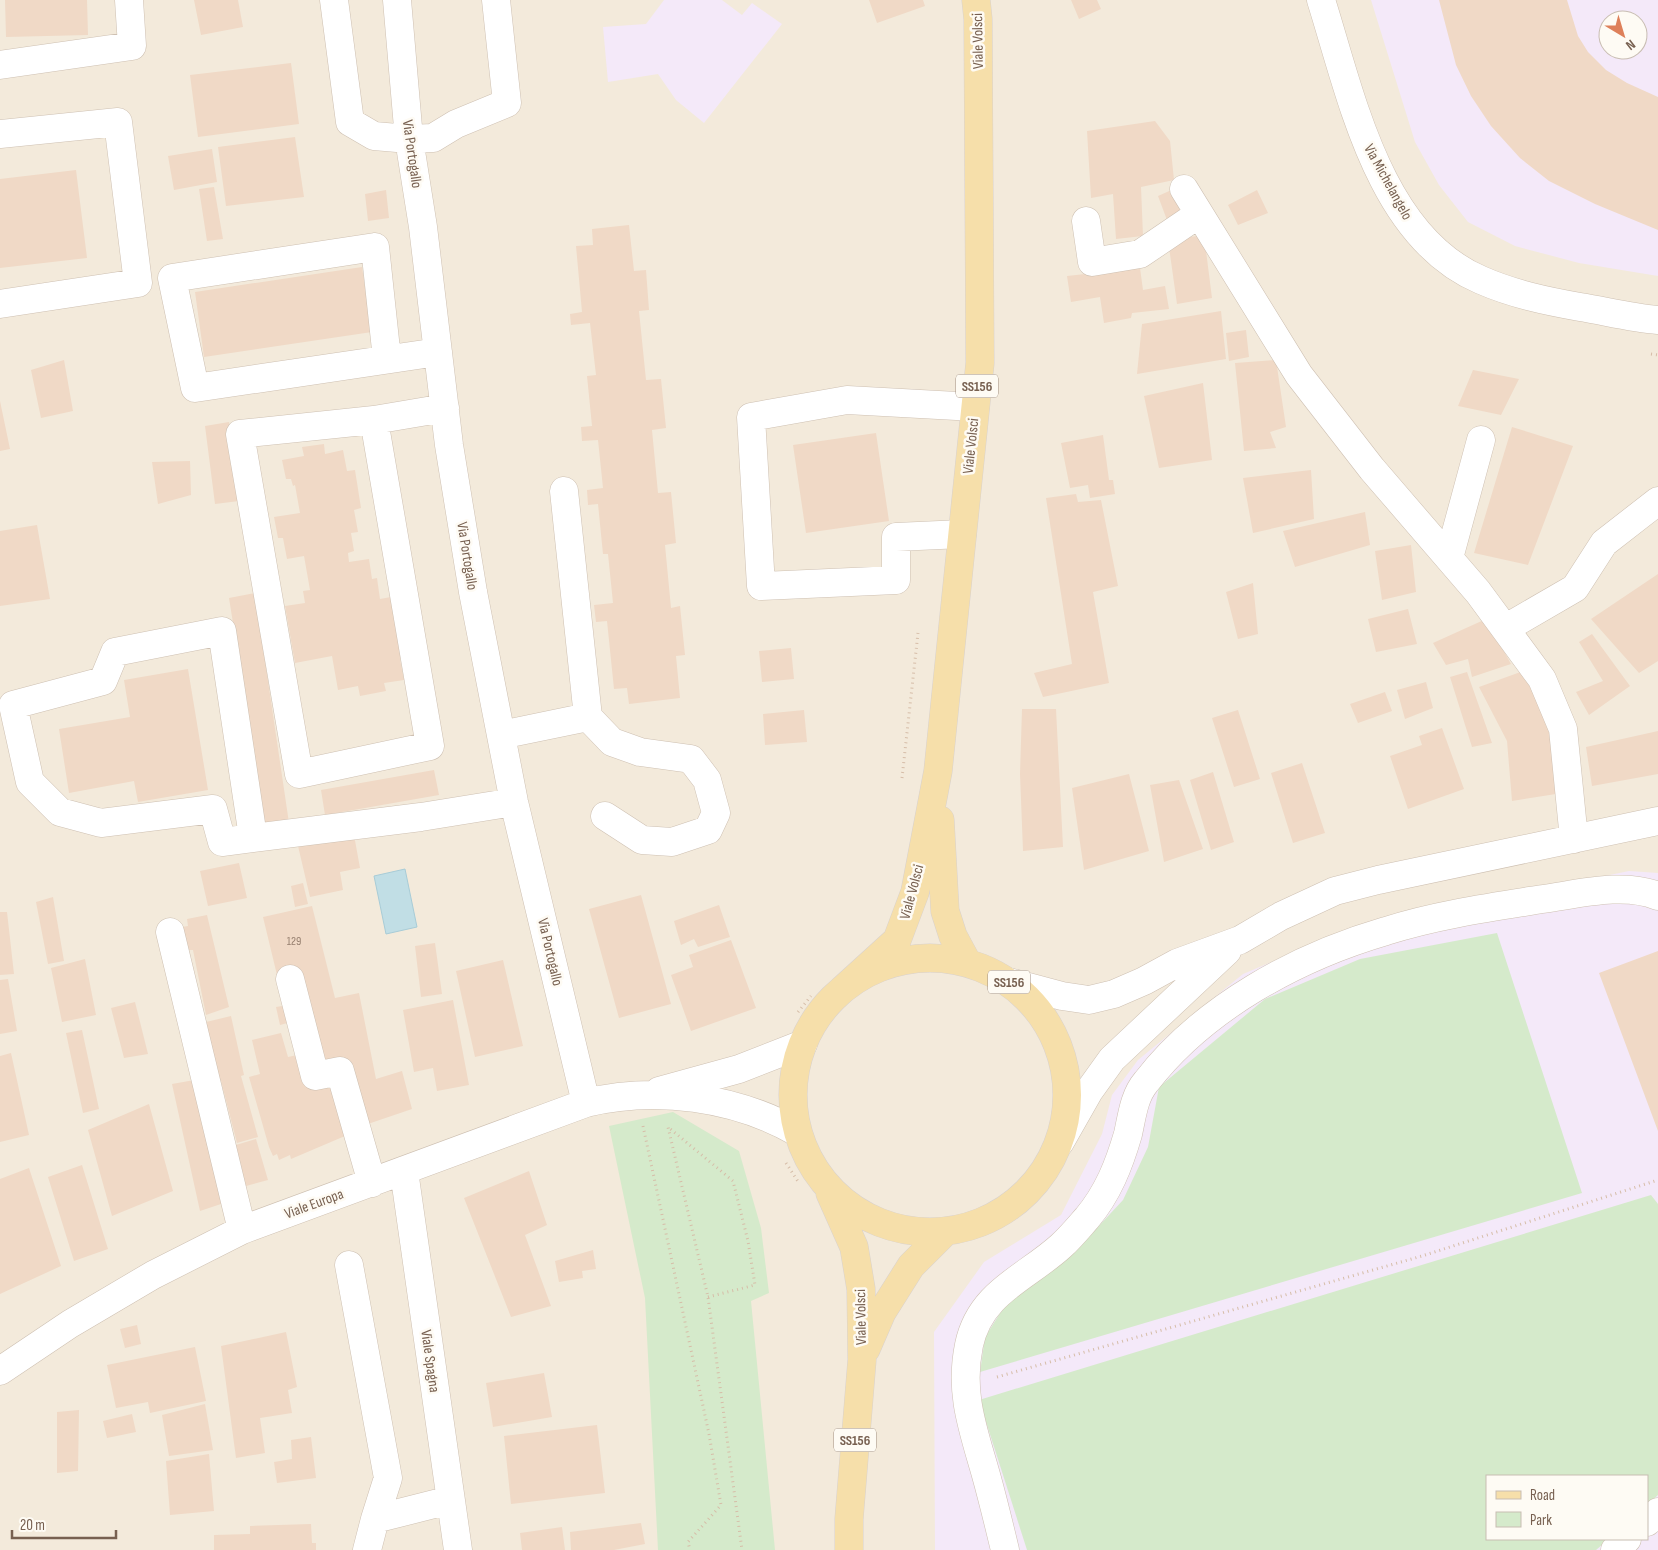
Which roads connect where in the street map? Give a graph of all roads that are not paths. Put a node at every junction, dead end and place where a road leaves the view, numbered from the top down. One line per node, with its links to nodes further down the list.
1 (129, 0): 7 (street)
2 (334, 0): 9 (street)
3 (398, 0): 9 (street, Via Portogallo)
4 (496, 0): 9 (street)
5 (976, 0): 17 (main road, Viale Volsci / SS156)
6 (1321, 0): 14 (street, Via Michelangelo)
7 (0, 65)
8 (0, 134): 13 (street)
9 (409, 139): 15 (street, Via Portogallo)
10 (1184, 189): 11 (street)
11 (1199, 214): 12 (street); 24 (street)
12 (1086, 220)
13 (0, 304)
14 (1656, 321)
15 (438, 352): 16 (street); 18 (street, Via Portogallo)
16 (388, 359): 16 (street)
17 (975, 407): 23 (main road, Viale Volsci / SS156); 23 (street)
18 (444, 408): 19 (street); 27 (street, Via Portogallo)
19 (374, 420): 19 (street)
20 (1481, 440): 24 (street)
21 (564, 491): 26 (street)
22 (1658, 501): 25 (street)
23 (962, 534): 28 (main road, Viale Volsci / SS156)
24 (1449, 558): 25 (street)
25 (1506, 628): 33 (street)
26 (588, 717): 27 (street); 30 (street)
27 (501, 735): 29 (street, Via Portogallo)
28 (938, 771): 37 (main road, Viale Volsci / SS156); 40 (main road, Viale Volsci / SS156)
29 (514, 802): 32 (street); 43 (street, Via Portogallo)
30 (605, 816)
31 (1658, 821): 33 (street)
32 (253, 837): 32 (street)
33 (1574, 840): 36 (street)
34 (1658, 896): 62 (street)
35 (170, 932): 49 (street)
36 (1240, 940): 39 (street); 45 (street)
37 (967, 962): 39 (main road, Viale Volsci / SS156); 40 (main road, Viale Volsci / SS156)
38 (290, 979): 47 (street)
39 (1009, 982): 45 (main road, Viale Volsci / SS156)
40 (842, 990): 41 (main road, Viale Volsci / SS156)
41 (802, 1044): 42 (street); 44 (main road, Viale Volsci / SS156)
42 (644, 1094): 43 (street, Viale Europa); 44 (street)
43 (586, 1103): 46 (street, Viale Europa)
44 (797, 1132): 48 (main road, Viale Volsci / SS156)
45 (1060, 1142): 50 (main road, Viale Volsci / SS156)
46 (404, 1171): 47 (street, Viale Europa); 54 (street, Viale Spagna)
47 (372, 1183): 49 (street, Viale Europa)
48 (815, 1189): 50 (main road, Viale Volsci / SS156); 52 (main road, Viale Volsci / SS156)
49 (242, 1230): 53 (street, Viale Europa)
50 (945, 1232): 52 (main road, Viale Volsci / SS156)
51 (349, 1265): 56 (street)
52 (862, 1360): 61 (main road, SS156)
53 (0, 1371)
54 (450, 1500): 56 (street); 60 (street, Viale Spagna)
55 (1658, 1512): 57 (street)
56 (375, 1519): 59 (street)
57 (1648, 1521)
58 (1627, 1540): 63 (street)
59 (367, 1550)
60 (458, 1550)
61 (850, 1550)
62 (1005, 1550)
63 (1615, 1550)

